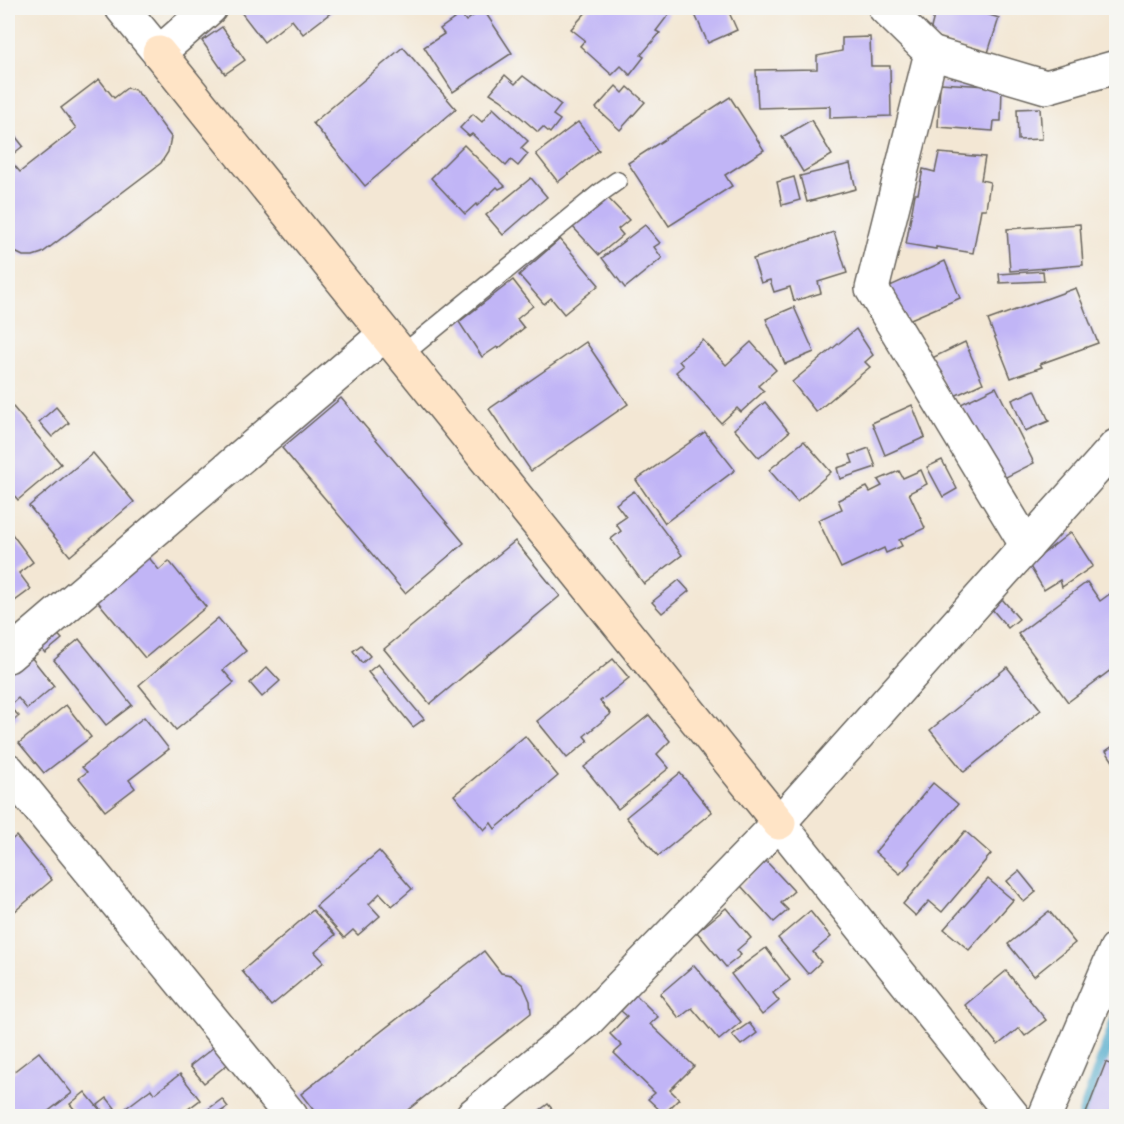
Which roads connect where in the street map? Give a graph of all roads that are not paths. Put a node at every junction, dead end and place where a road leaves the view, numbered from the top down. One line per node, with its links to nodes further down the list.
1 (122, 8): 5 (street)
2 (210, 8): 5 (street)
3 (885, 8): 4 (street)
4 (931, 52): 6 (street); 10 (street)
5 (159, 53): 8 (street)
6 (1116, 67)
7 (617, 181): 8 (lane)
8 (393, 344): 11 (street); 13 (street)
9 (1116, 446): 10 (street)
10 (1027, 546): 13 (street)
11 (8, 656)
12 (8, 770): 15 (street)
13 (779, 824): 16 (street); 17 (street)
14 (1116, 949): 18 (street)
15 (291, 1116)
16 (472, 1116)
17 (1013, 1116)
18 (1045, 1116)

